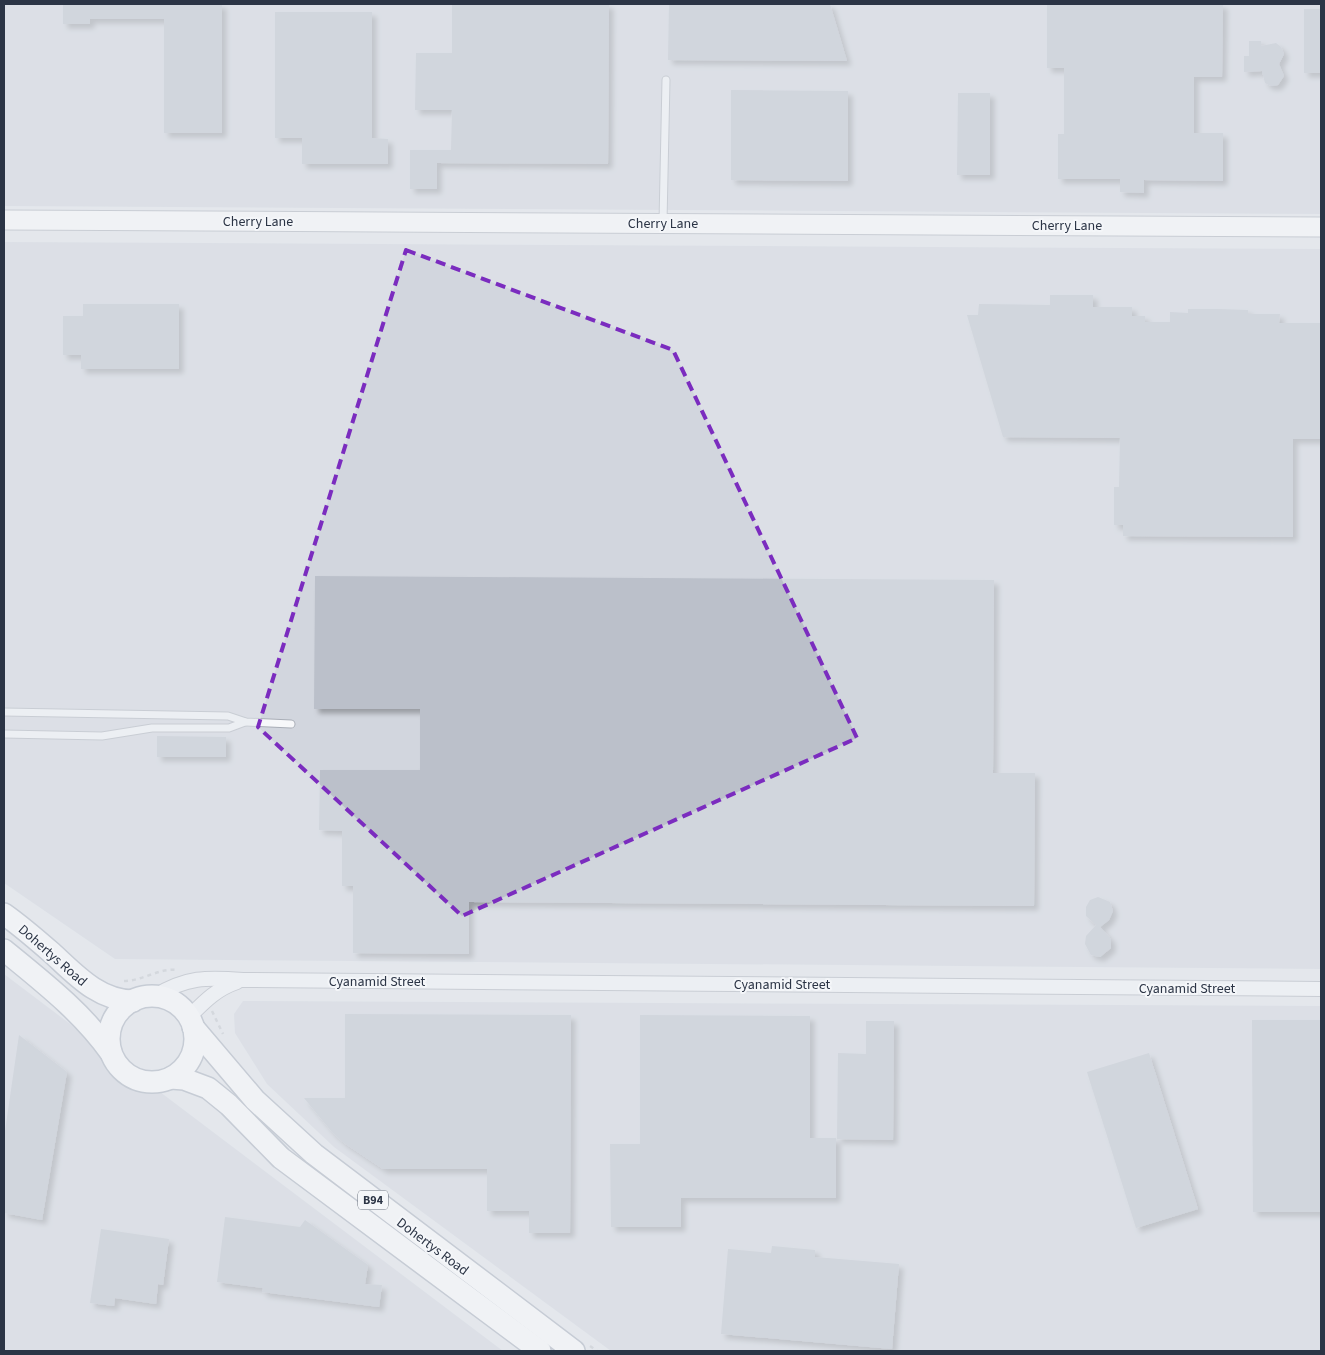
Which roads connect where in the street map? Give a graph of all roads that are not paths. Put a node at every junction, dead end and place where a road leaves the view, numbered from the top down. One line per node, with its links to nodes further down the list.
1 (666, 80): 3 (lane)
2 (4, 220): 3 (street, Cherry Lane)
3 (663, 223): 4 (street, Cherry Lane)
4 (1321, 227)
5 (4, 712): 6 (lane)
6 (246, 722): 7 (lane); 8 (lane)
7 (291, 724)
8 (4, 734)
9 (4, 914): 14 (main road, Dohertys Road)
10 (4, 950): 16 (main road, Dohertys Road / B94)
11 (243, 980): 12 (street, Cyanamid Street); 13 (street, Cyanamid Street); 15 (street, Cyanamid Street)
12 (1321, 989)
13 (155, 996): 14 (main road); 15 (main road, B94)
14 (133, 1001): 16 (main road)
15 (191, 1022): 17 (main road); 19 (main road, Dohertys Road / B94)
16 (112, 1053): 17 (main road, B94)
17 (171, 1078): 18 (main road, Dohertys Road / B94)
18 (540, 1351)
19 (574, 1351)

